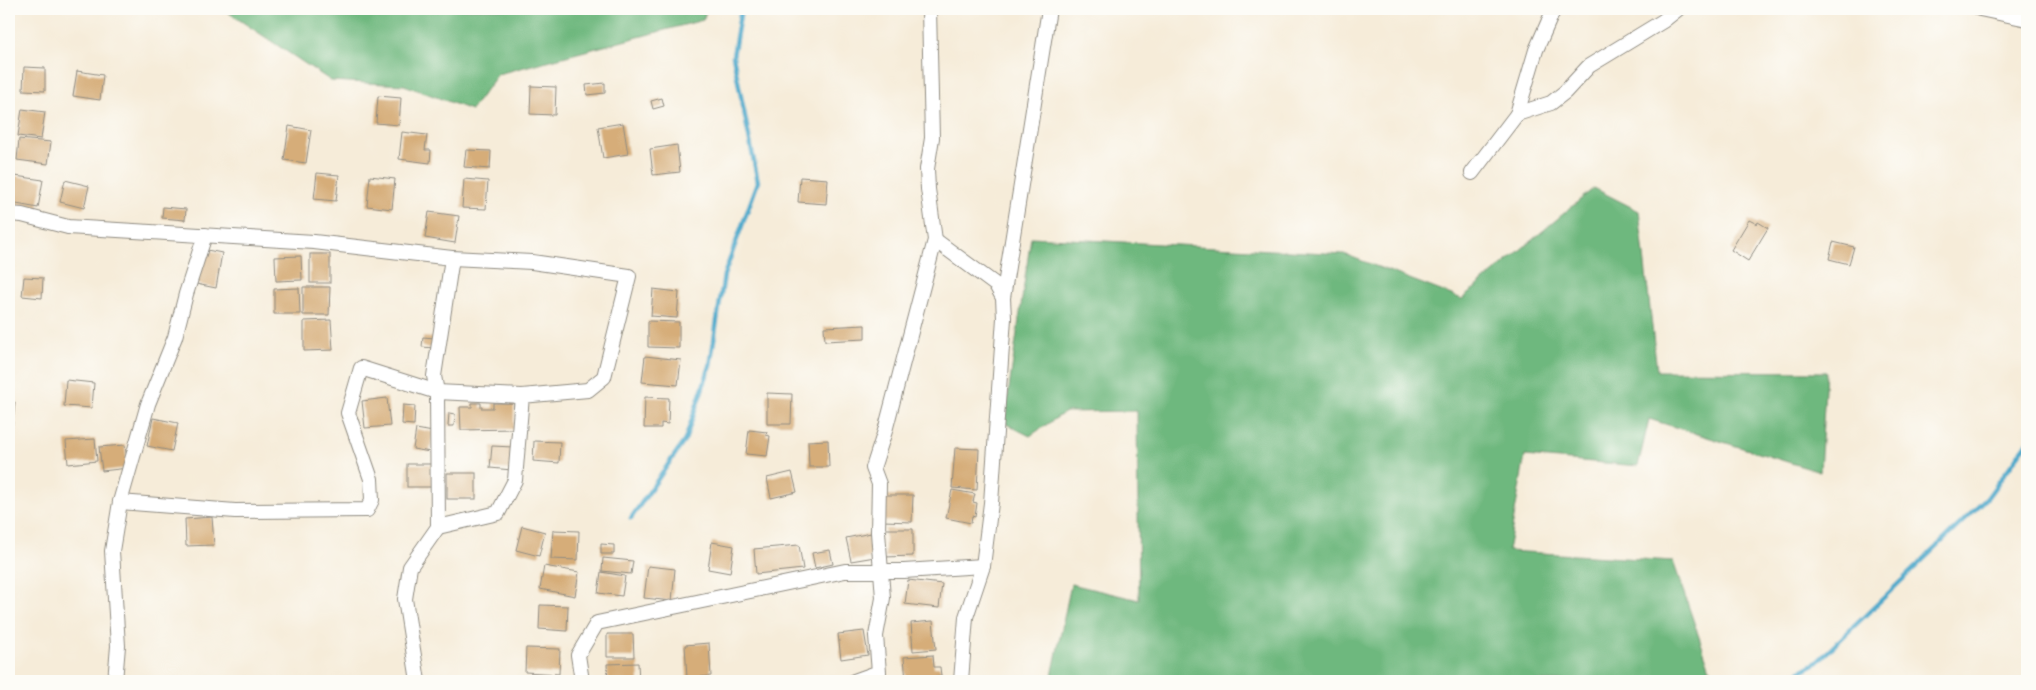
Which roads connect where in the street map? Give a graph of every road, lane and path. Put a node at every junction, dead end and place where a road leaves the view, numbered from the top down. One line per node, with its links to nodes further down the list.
1 (929, 9): 11 (street)
2 (1050, 9): 13 (street)
3 (1554, 9): 7 (street)
4 (1678, 9): 7 (street)
5 (1980, 9): 6 (street)
6 (2027, 19)
7 (1517, 114): 8 (street)
8 (1472, 173)
9 (9, 214): 10 (street)
10 (205, 235): 12 (street); 16 (street)
11 (935, 240): 13 (street); 19 (street)
12 (452, 258): 14 (street); 15 (street)
13 (1002, 298): 18 (street)
14 (437, 392): 15 (street); 16 (street); 17 (street)
15 (522, 396): 17 (street)
16 (120, 502): 20 (street)
17 (438, 527): 21 (street)
18 (983, 566): 19 (street); 24 (street)
19 (881, 570): 22 (street); 23 (street)
20 (115, 681)
21 (418, 681)
22 (582, 681)
23 (854, 681)
24 (961, 681)

